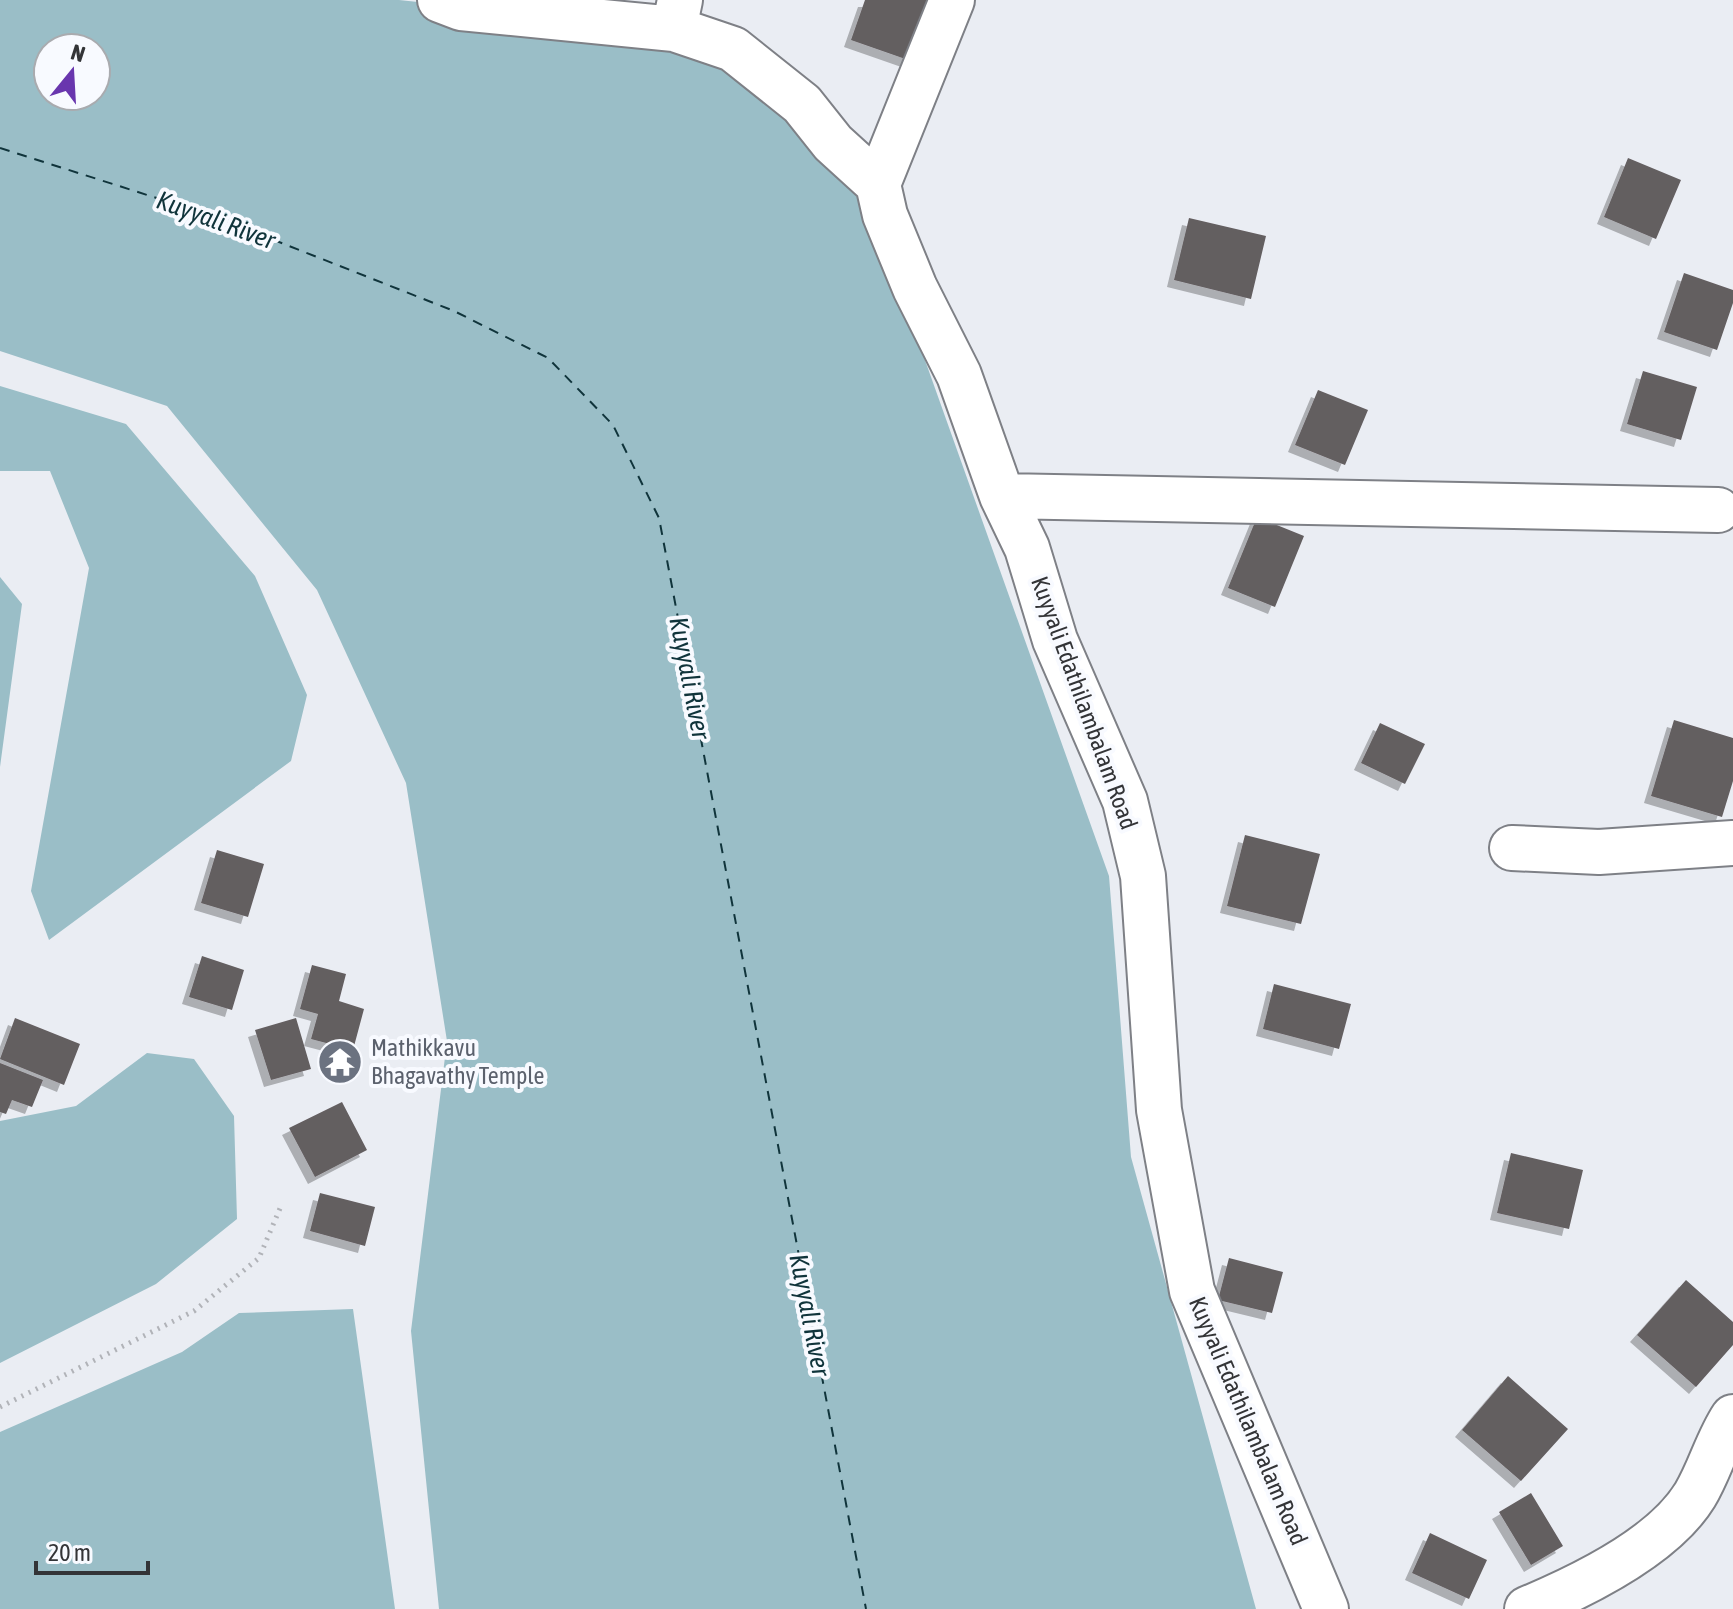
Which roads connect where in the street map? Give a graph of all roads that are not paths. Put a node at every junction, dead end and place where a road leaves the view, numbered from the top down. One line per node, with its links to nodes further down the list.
1 (440, 0): 3 (street)
2 (952, 0): 4 (street)
3 (677, 15): 4 (street)
4 (878, 184): 5 (street, Kuyyali Edathilambalam Road)
5 (1002, 496): 6 (street); 10 (street, Kuyyali Edathilambalam Road)
6 (1718, 510)
7 (1733, 843): 8 (street)
8 (1512, 848)
9 (1733, 1417): 11 (street)
10 (1326, 1609)
11 (1527, 1609)

